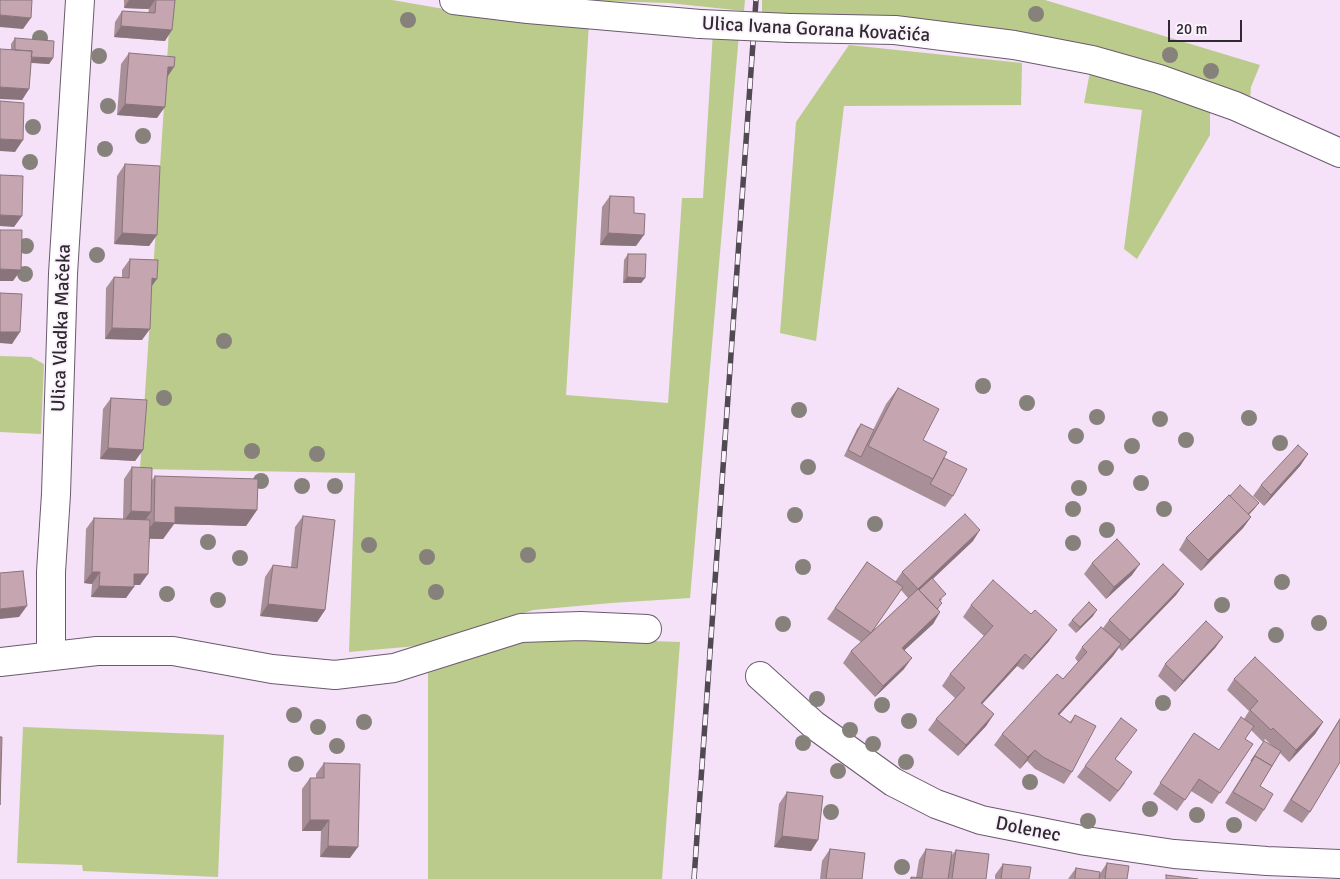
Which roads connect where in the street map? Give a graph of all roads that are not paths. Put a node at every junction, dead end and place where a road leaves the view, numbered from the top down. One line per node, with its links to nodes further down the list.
1 (80, 0): 5 (street, Ulica Vladka Mačeka)
2 (454, 0): 3 (street, Ulica Ivana Gorana Kovačića, bridge)
3 (1340, 153)
4 (647, 630): 5 (street)
5 (51, 656): 6 (street)
6 (0, 662)
7 (760, 676): 8 (street, Dolenec)
8 (1340, 864)

